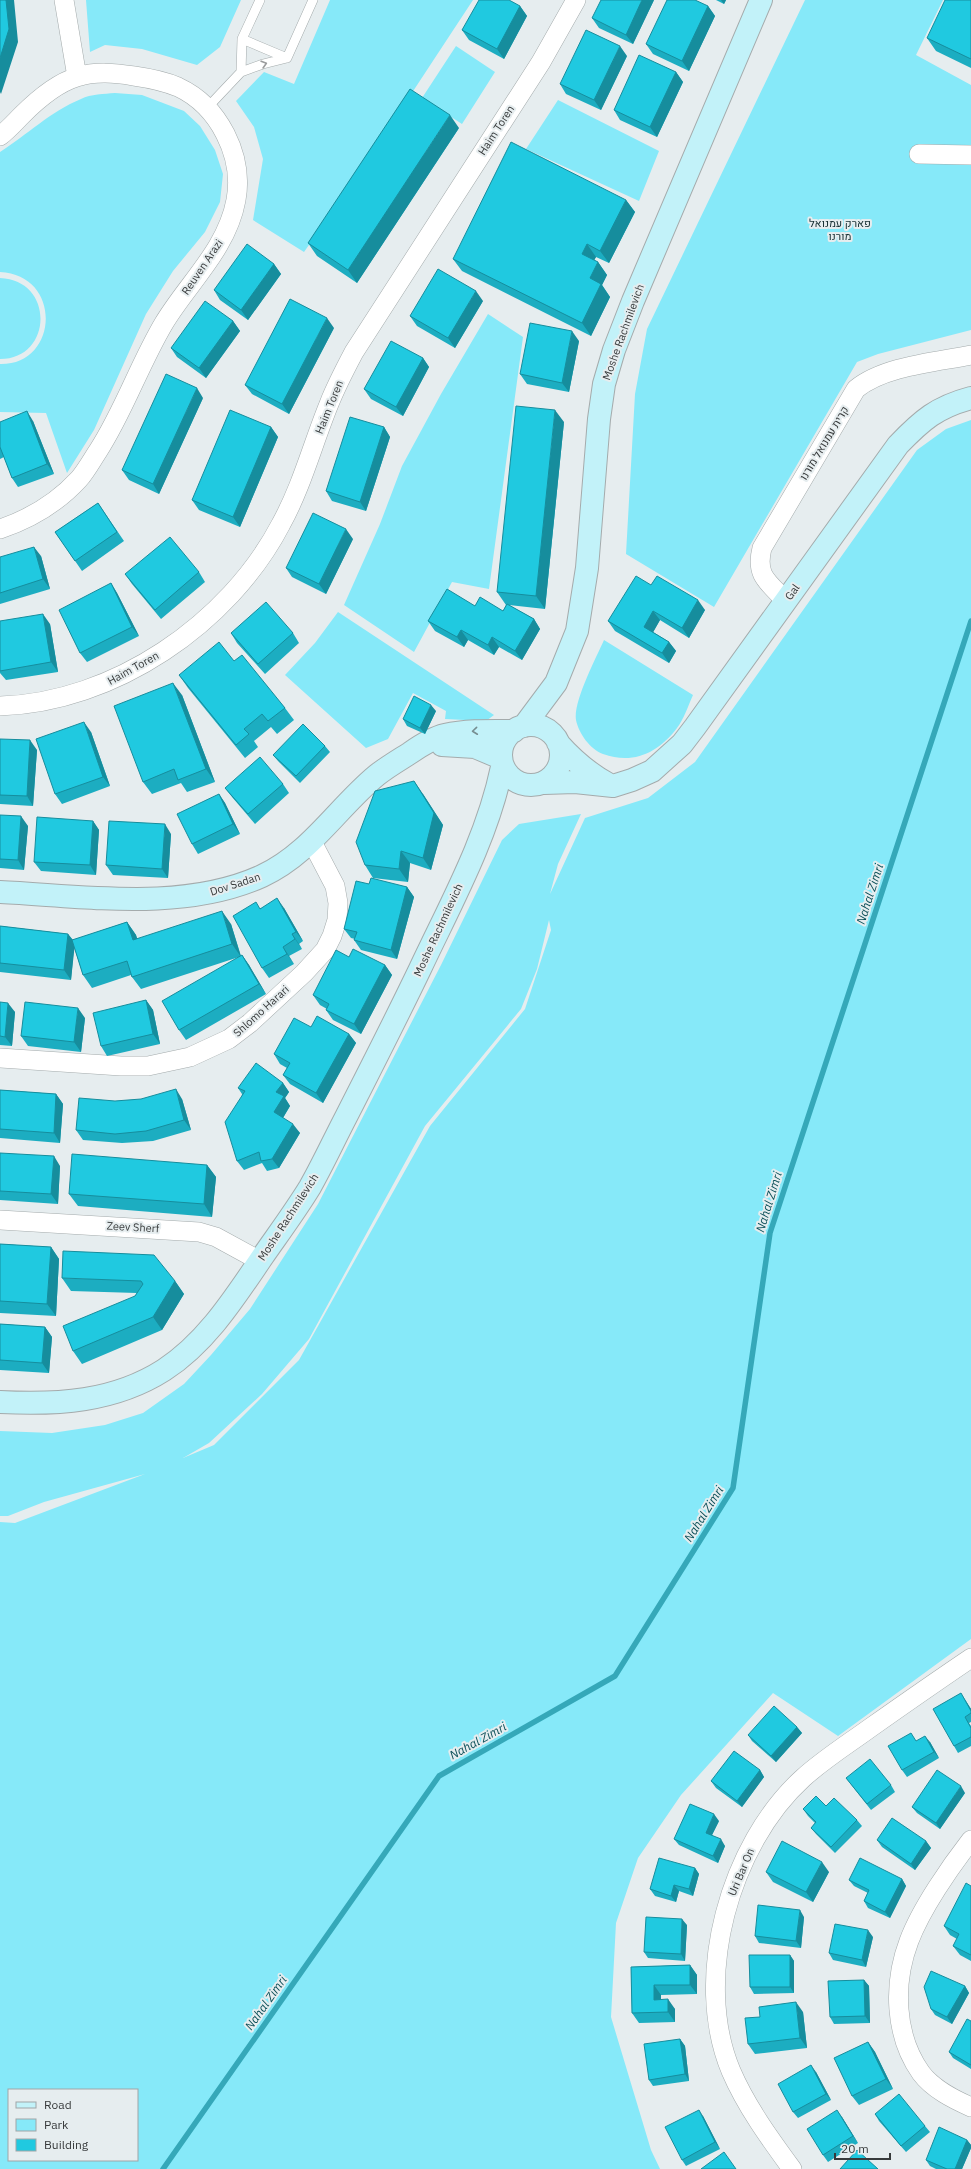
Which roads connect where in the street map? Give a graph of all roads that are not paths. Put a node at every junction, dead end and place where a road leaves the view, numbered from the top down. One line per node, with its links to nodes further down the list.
1 (64, 0): 9 (street)
2 (260, 0): 6 (lane)
3 (313, 0): 7 (lane)
4 (576, 0): 19 (street, Haim Toren)
5 (761, 0): 18 (street, Moshe Rachmilevich)
6 (242, 39): 7 (lane); 8 (lane)
7 (287, 58): 8 (lane, one-way to 7)
8 (242, 72): 10 (lane)
9 (77, 77): 10 (street, Reuven Arazi); 11 (street, Reuven Arazi)
10 (208, 108): 16 (street, Reuven Arazi)
11 (0, 136)
12 (919, 154): 13 (street)
13 (971, 155)
14 (971, 355): 17 (street, קרית עמנואל מורנו)
15 (971, 398): 17 (street, Gal)
16 (0, 529)
17 (786, 601): 25 (street, Gal)
18 (556, 684): 20 (street, Moshe Rachmilevich); 21 (street, Moshe Rachmilevich)
19 (0, 706)
20 (519, 728): 21 (street); 22 (street, Dov Sadan, one-way to 22); 23 (street)
21 (555, 738): 24 (street); 25 (street)
22 (422, 745): 23 (street); 26 (street, Dov Sadan)
23 (501, 763): 24 (street); 27 (street, Moshe Rachmilevich)
24 (535, 784): 25 (street, Gal); 27 (street, Moshe Rachmilevich)
25 (613, 786)
26 (312, 842): 28 (street, Dov Sadan); 29 (street, Shlomo Harari)
27 (479, 846): 31 (street, Moshe Rachmilevich)
28 (0, 892)
29 (0, 1058)
30 (0, 1220): 31 (street, Zeev Sherf)
31 (260, 1261): 32 (street, Moshe Rachmilevich)
32 (0, 1402)
33 (971, 1658): 36 (street, Uri Bar On)
34 (968, 1850): 35 (street)
35 (971, 2108)
36 (792, 2169)

